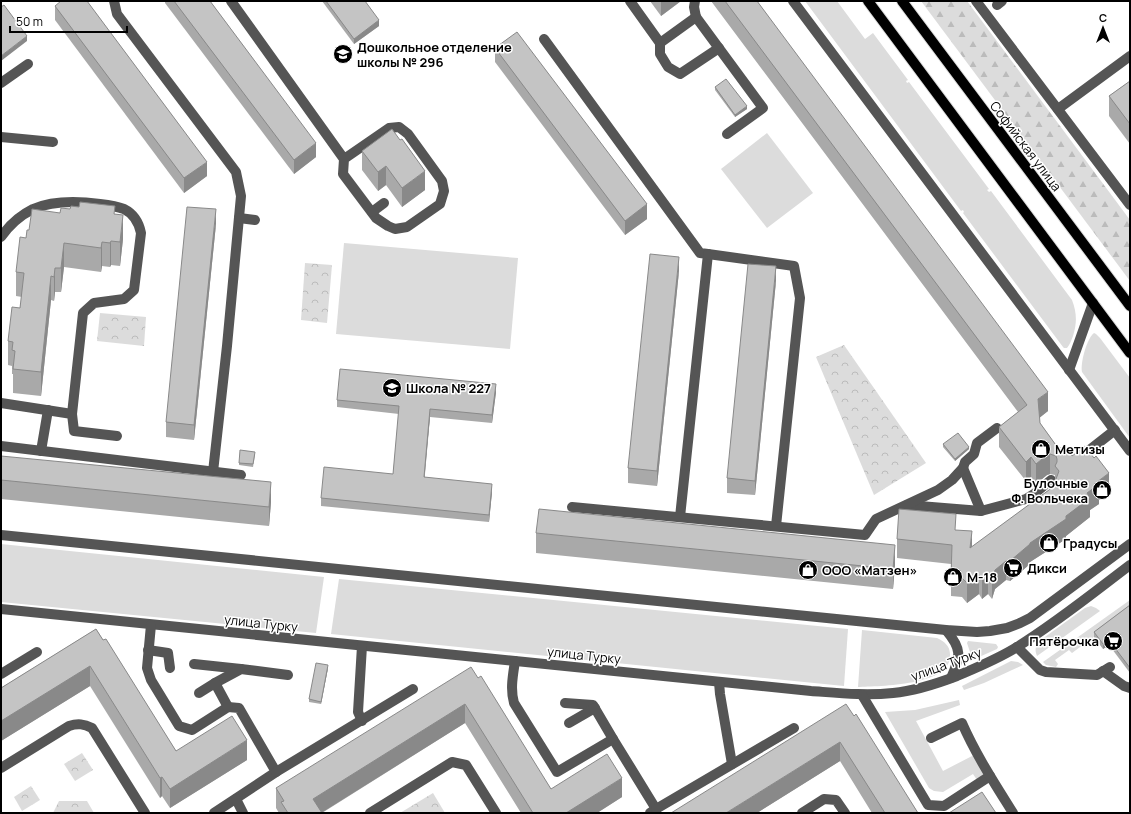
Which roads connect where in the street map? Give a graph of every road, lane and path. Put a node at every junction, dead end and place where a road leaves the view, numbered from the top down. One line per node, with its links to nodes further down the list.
1 (114, 1): 24 (street)
2 (231, 1): 20 (street)
3 (630, 1): 11 (street)
4 (695, 1): 9 (street)
5 (793, 1): 31 (street)
6 (868, 1): 28 (main road)
7 (902, 1): 29 (main road, Софийская улица)
8 (976, 1): 16 (street)
9 (696, 17): 11 (street); 12 (street)
10 (544, 39): 27 (street)
11 (660, 43): 12 (street)
12 (718, 48): 17 (street)
13 (1130, 56): 16 (street)
14 (28, 64): 15 (street)
15 (1, 83)
16 (1058, 109): 22 (street)
17 (727, 134)
18 (1, 137): 19 (street)
19 (53, 142)
20 (344, 159): 23 (street); 23 (street)
21 (384, 203): 23 (street)
22 (1130, 205)
23 (372, 212)
24 (239, 218): 25 (street); 43 (street)
25 (256, 220)
26 (1, 237): 34 (street)
27 (708, 254): 49 (street); 50 (street)
28 (1093, 303): 30 (main road); 31 (street)
29 (1130, 306)
30 (1130, 353)
31 (1069, 370): 36 (street)
32 (1, 403): 33 (street)
33 (48, 410): 34 (street); 39 (street)
34 (72, 414): 37 (street)
35 (997, 428): 42 (street)
36 (1115, 430): 40 (street); 41 (street)
37 (117, 436)
38 (1, 446): 39 (street)
39 (41, 451): 43 (street)
40 (1130, 451)
41 (1072, 464)
42 (963, 468): 46 (street); 48 (street)
43 (213, 472): 44 (street)
44 (241, 475)
45 (1051, 480): 48 (street)
46 (906, 505): 48 (street); 50 (street)
47 (572, 507): 49 (street)
48 (981, 511)
49 (680, 517): 50 (street)
50 (776, 526)
51 (1, 535): 56 (street, улица Турку)
52 (1130, 544): 56 (street, улица Турку)
53 (1130, 565): 58 (street, улица Турку)
54 (1, 609): 55 (street, улица Турку)
55 (151, 625): 57 (street, улица Турку); 59 (street)
56 (946, 630): 67 (street)
57 (362, 646): 61 (street, улица Турку); 77 (street)
58 (1016, 647): 67 (street, улица Турку); 70 (street)
59 (148, 650): 63 (street); 75 (street)
60 (36, 652): 65 (street)
61 (515, 661): 68 (street, улица Турку); 81 (street)
62 (194, 664): 64 (street)
63 (170, 668)
64 (241, 669): 66 (street); 69 (street)
65 (1, 674)
66 (288, 675)
67 (951, 678): 73 (street, улица Турку)
68 (719, 682): 73 (street, улица Турку); 82 (street)
69 (215, 683): 72 (street); 75 (street)
70 (1130, 688)
71 (413, 689): 77 (street)
72 (199, 693)
73 (862, 695): 85 (street)
74 (565, 703): 76 (street)
75 (228, 707): 84 (street)
76 (595, 708): 78 (street); 81 (street)
77 (362, 721): 84 (street)
78 (569, 723)
79 (794, 728): 82 (street)
80 (931, 738): 85 (street)
81 (613, 739): 87 (street)
82 (732, 764): 87 (street)
83 (1, 768): 88 (street)
84 (276, 772): 86 (street)
85 (990, 776): 95 (street)
86 (236, 799): 89 (street); 90 (street)
87 (653, 811)
88 (145, 813)
89 (214, 813)
90 (243, 813)
91 (370, 813): 92 (street)
92 (496, 813)
93 (802, 813): 94 (street)
94 (845, 813)
95 (1013, 813)

